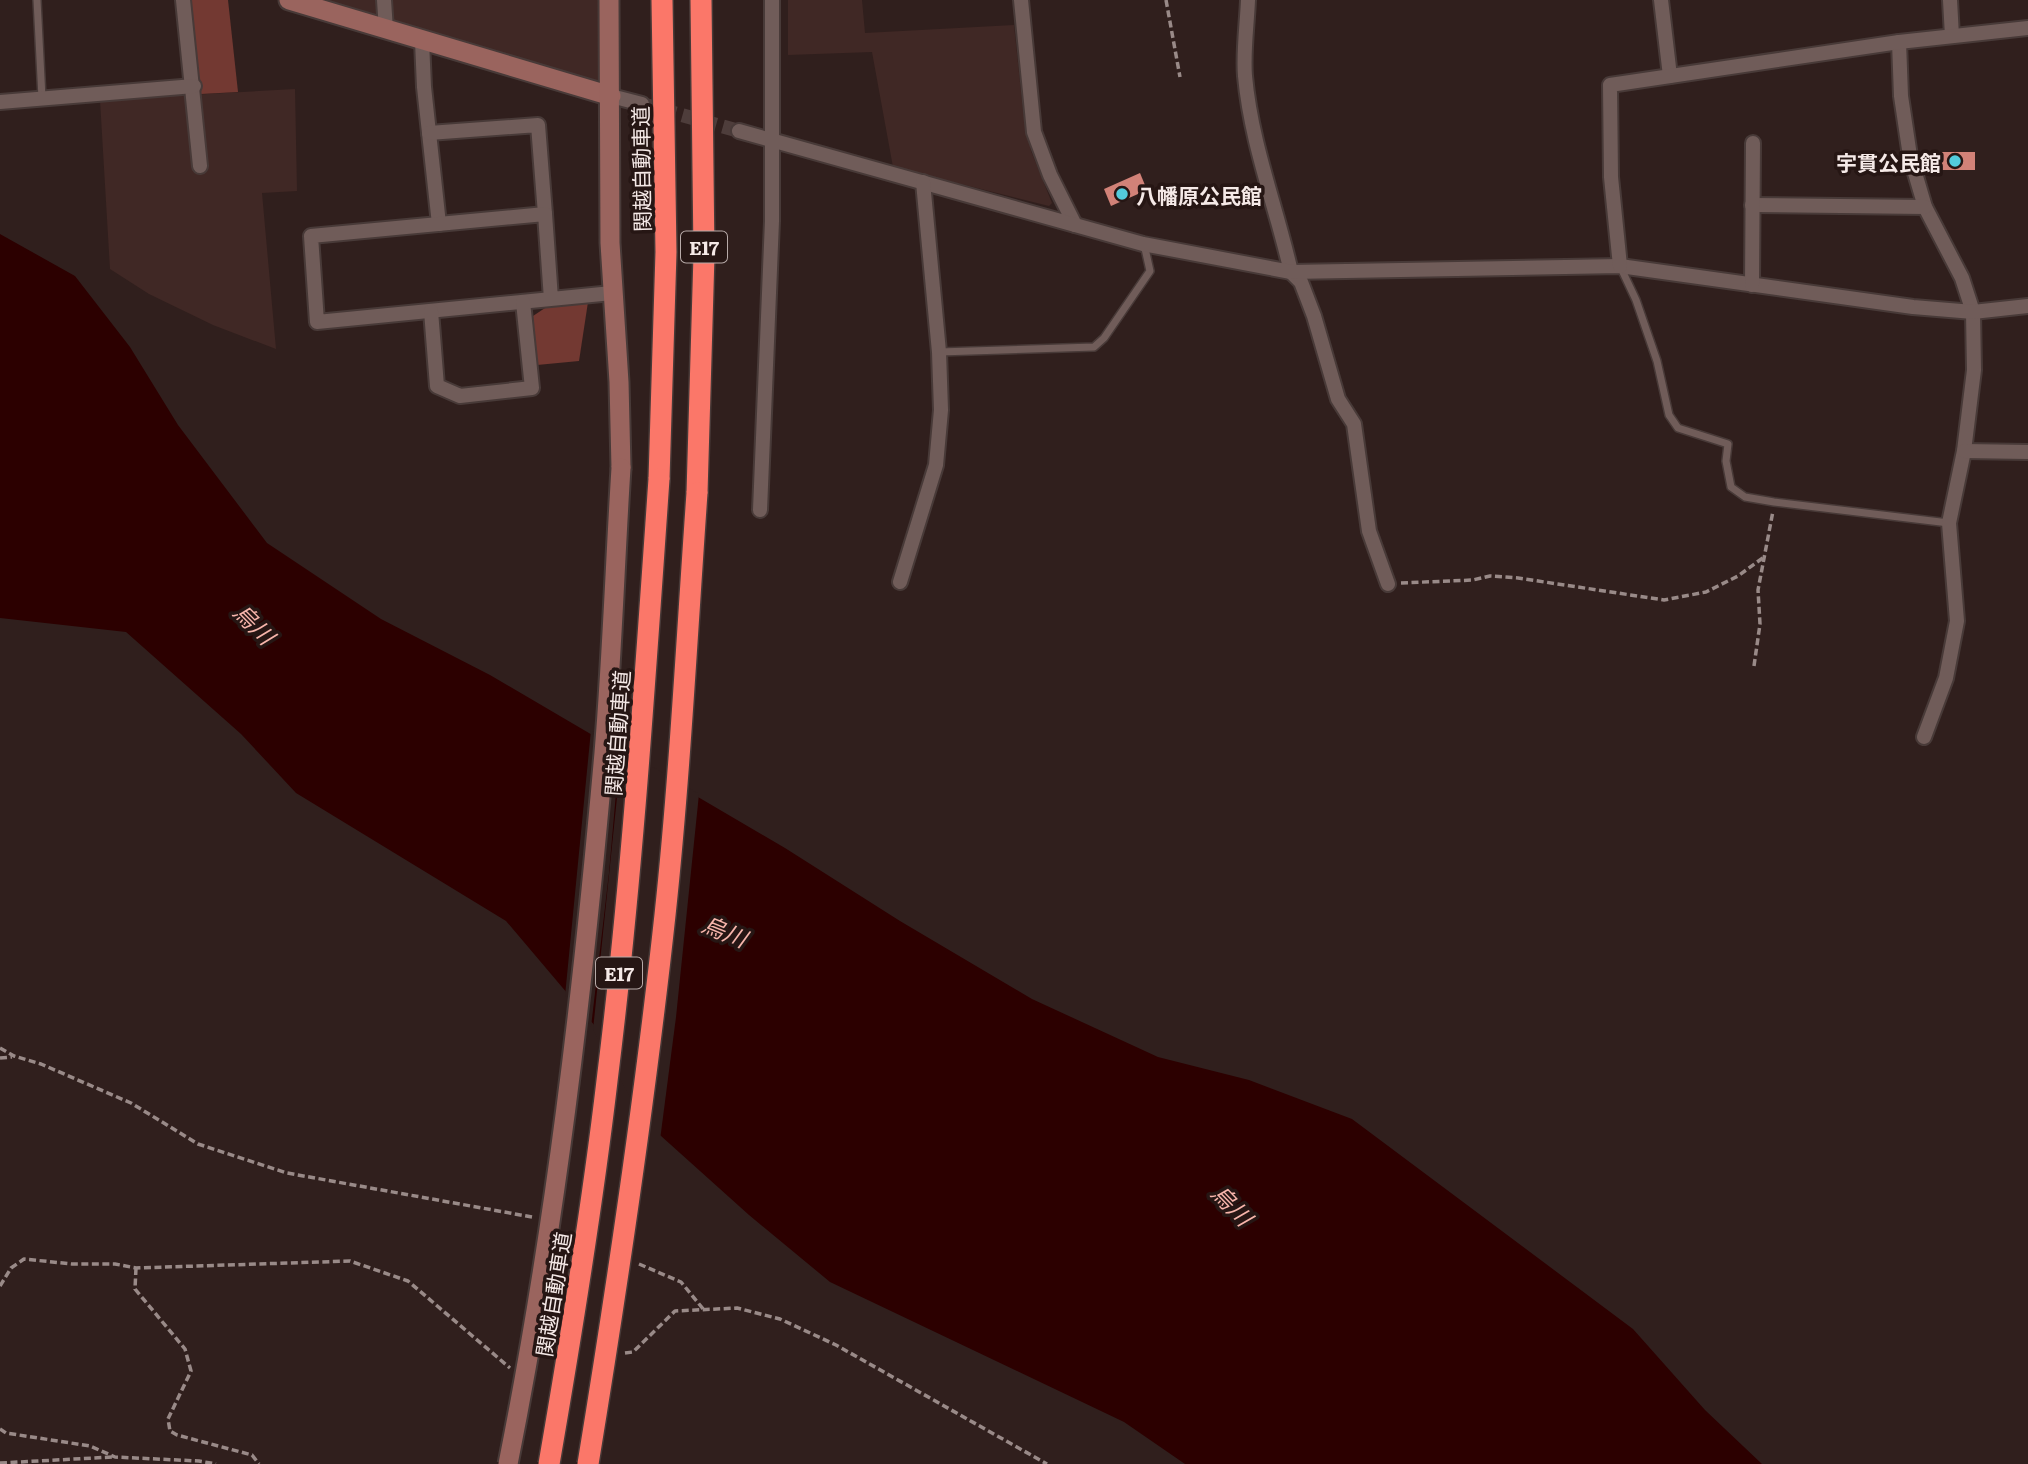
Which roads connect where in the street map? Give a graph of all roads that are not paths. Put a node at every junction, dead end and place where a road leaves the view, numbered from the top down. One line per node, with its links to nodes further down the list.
1 (37, 0): 21 (lane)
2 (183, 0): 19 (street)
3 (289, 0): 14 (street)
4 (384, 0): 14 (street)
5 (610, 0): 20 (street)
6 (663, 0): 54 (highway, 関越自動車道 / E17, bridge)
7 (701, 0): 55 (highway, E17, bridge)
8 (772, 0): 26 (street)
9 (1021, 0): 34 (street)
10 (1248, 0): 37 (street)
11 (1661, 0): 18 (street)
12 (1950, 0): 15 (street)
13 (2028, 28): 15 (street)
14 (386, 30): 16 (street)
15 (1952, 36): 17 (street)
16 (422, 41): 20 (street); 25 (street)
17 (1899, 42): 18 (street); 31 (street)
18 (1670, 76): 36 (street)
19 (194, 86): 21 (street); 28 (street)
20 (611, 96): 23 (street); 39 (street)
21 (43, 98): 22 (street)
22 (0, 102)
23 (642, 104)
24 (738, 131): 26 (street)
25 (429, 133): 32 (street); 33 (street)
26 (772, 141): 29 (street); 48 (street)
27 (1753, 143): 30 (street)
28 (200, 166)
29 (923, 182): 34 (street); 45 (street)
30 (1752, 205): 31 (street); 38 (street)
31 (1925, 208): 44 (street)
32 (545, 214): 33 (street); 40 (street)
33 (439, 224): 43 (street)
34 (1075, 225): 35 (street)
35 (1143, 244): 37 (street); 45 (lane)
36 (1620, 266): 37 (street); 38 (street); 49 (lane)
37 (1291, 272): 51 (street)
38 (1752, 285): 44 (street)
39 (612, 293): 40 (street); 53 (street, bridge)
40 (551, 299): 41 (street)
41 (523, 302): 43 (street); 43 (street)
42 (2028, 306): 44 (street)
43 (431, 311)
44 (1973, 312): 46 (street)
45 (939, 352): 50 (street)
46 (1964, 451): 47 (street); 49 (street)
47 (2028, 452)
48 (760, 510)
49 (1949, 523): 52 (street)
50 (900, 582)
51 (1388, 584)
52 (1924, 737)
53 (509, 1464)
54 (549, 1464)
55 (588, 1464)

